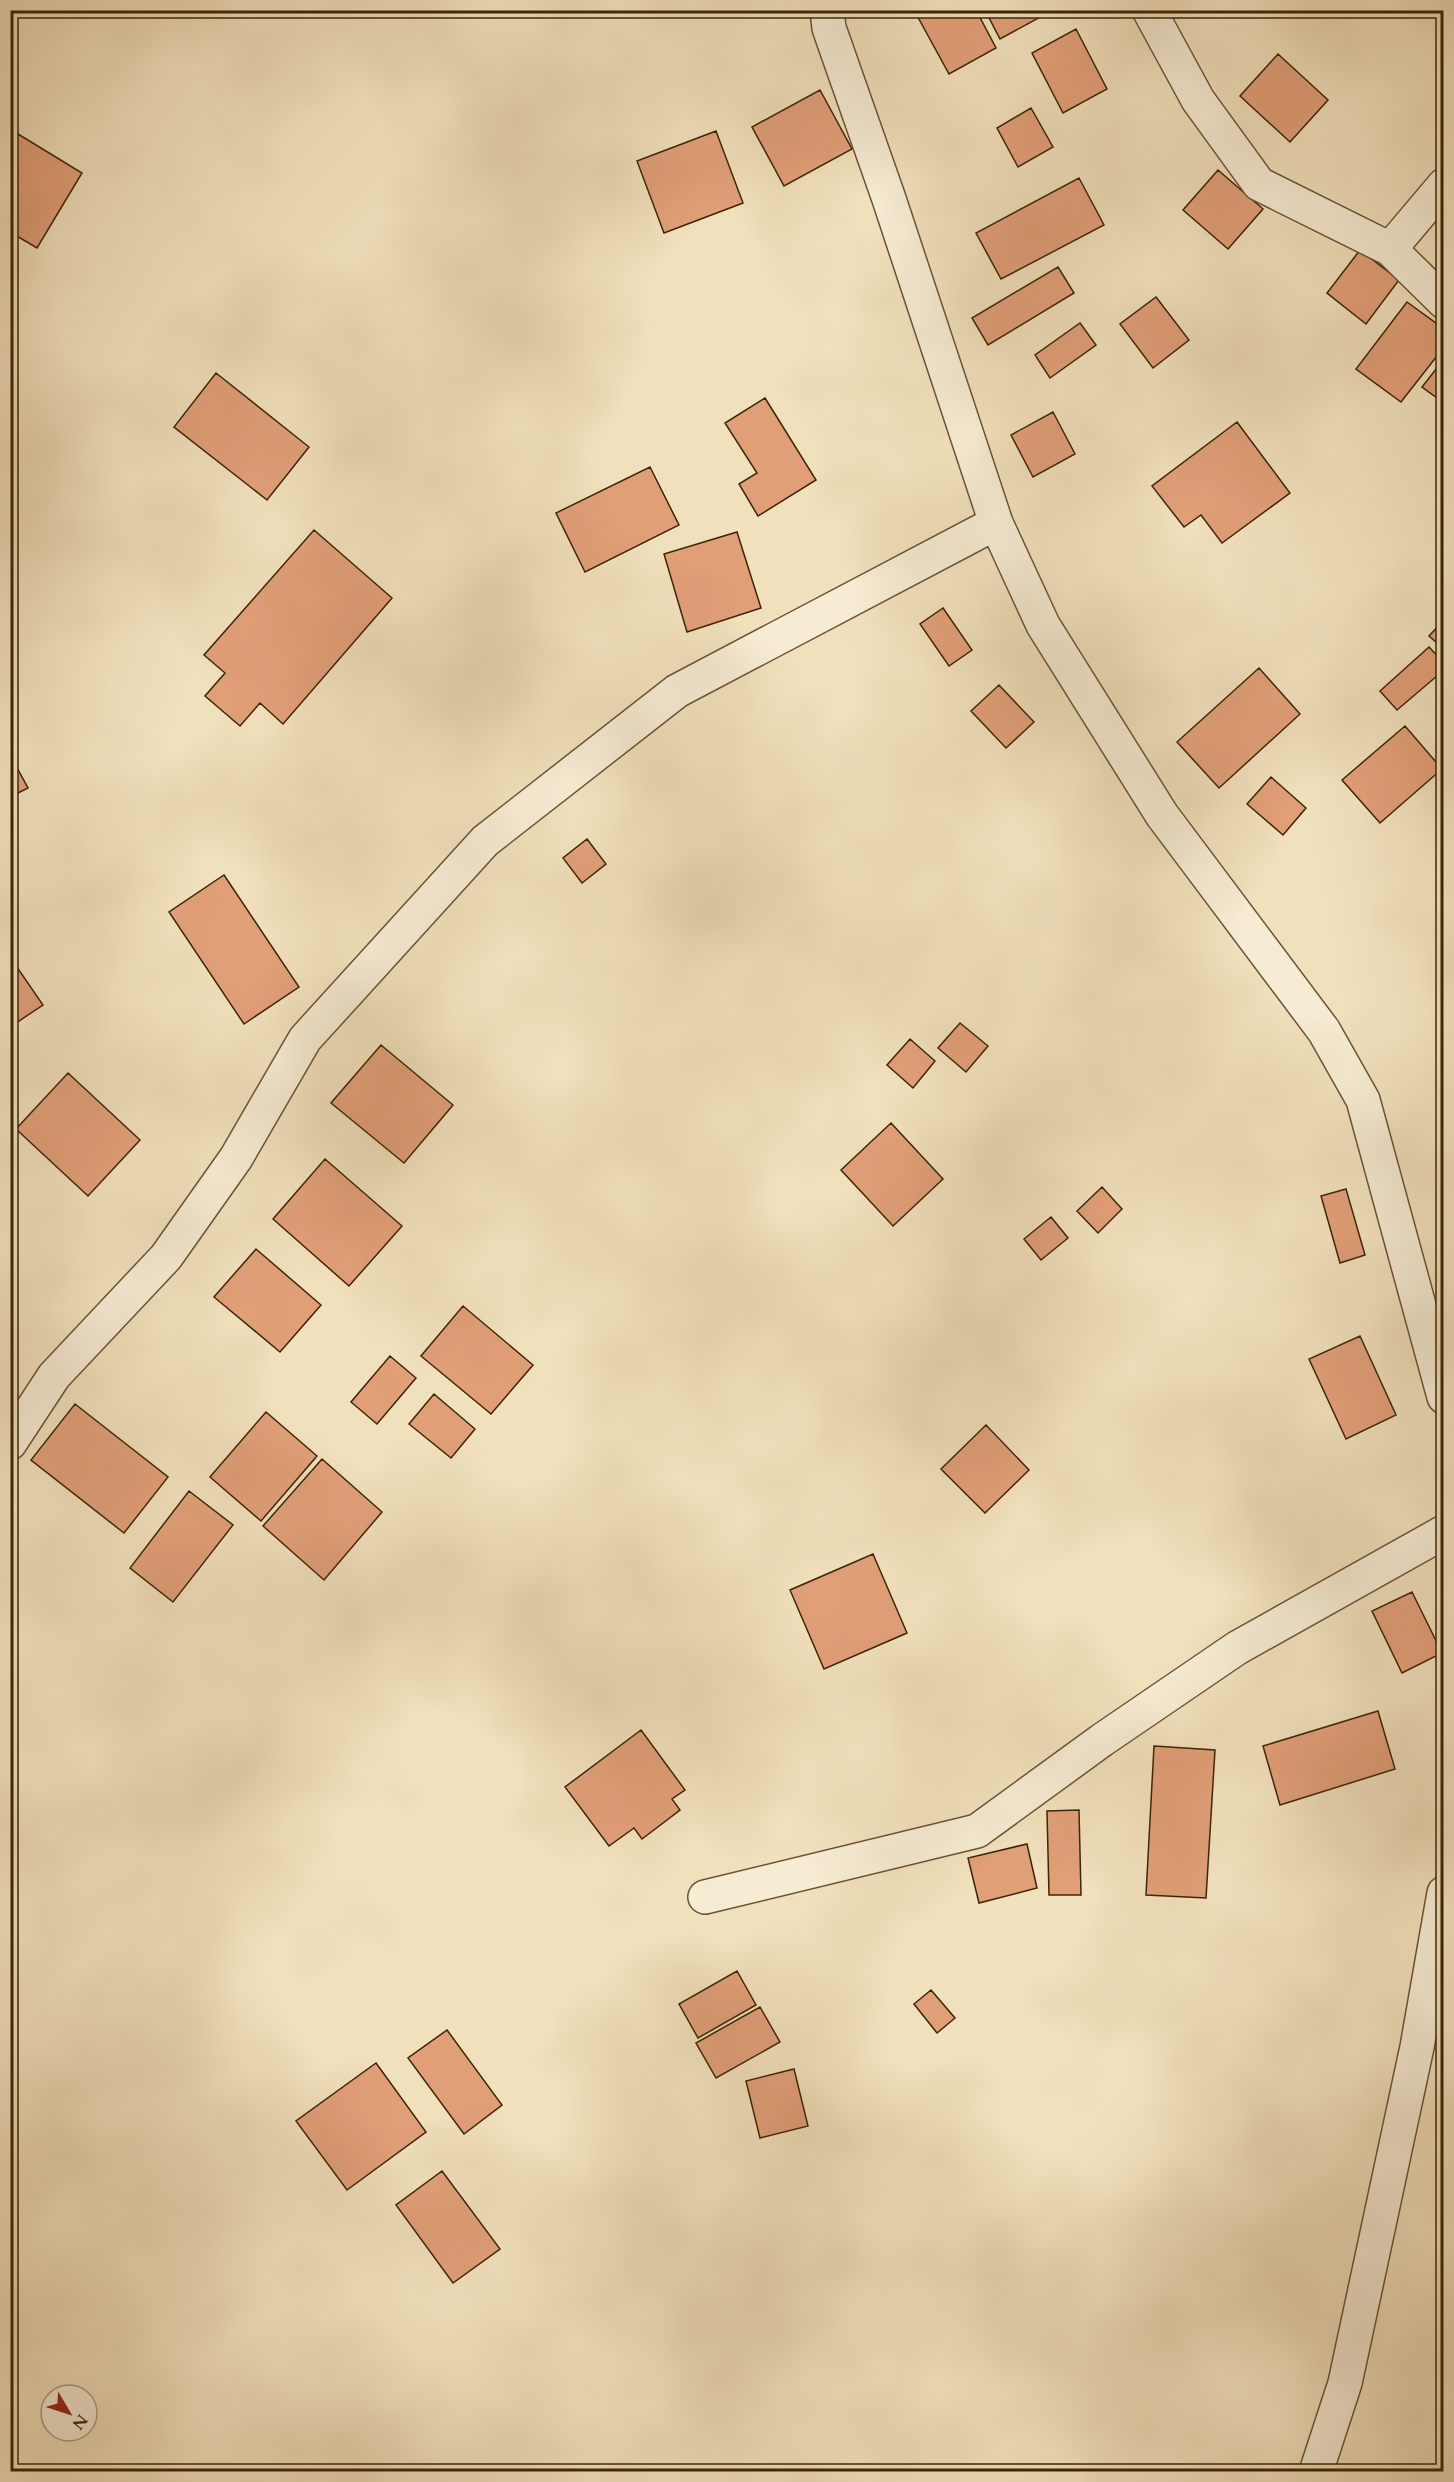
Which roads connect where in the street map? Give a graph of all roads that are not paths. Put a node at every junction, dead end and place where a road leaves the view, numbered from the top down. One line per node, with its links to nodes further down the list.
1 (826, 10): 6 (street)
2 (1149, 10): 4 (street)
3 (1443, 185): 4 (street)
4 (1390, 249): 5 (street)
5 (1443, 302)
6 (996, 523): 7 (street); 8 (street)
7 (1443, 1396)
8 (10, 1443)
9 (1443, 1532): 11 (street)
10 (1443, 1893): 12 (street)
11 (705, 1897)
12 (1316, 2472)

